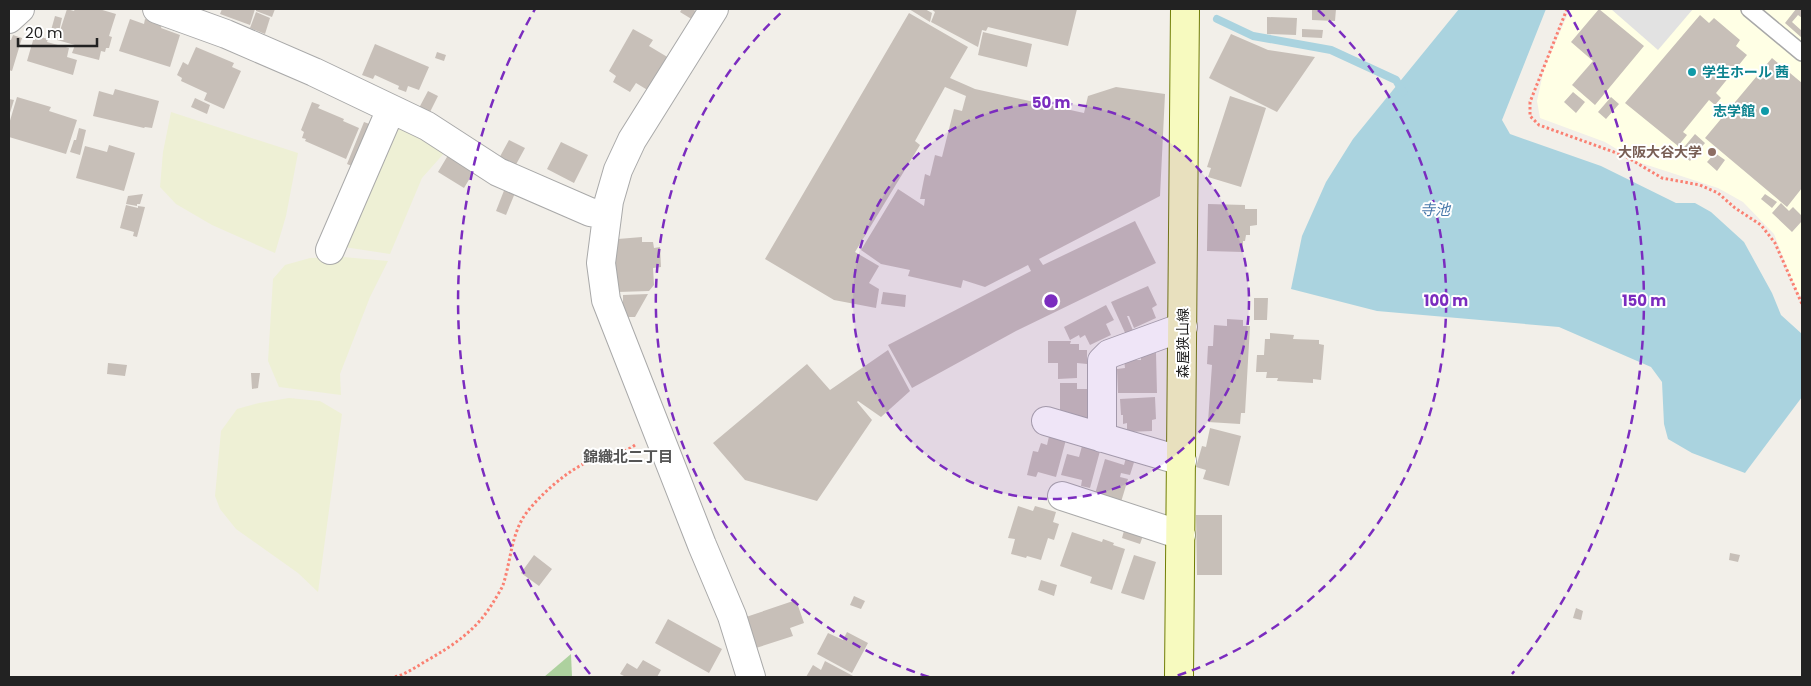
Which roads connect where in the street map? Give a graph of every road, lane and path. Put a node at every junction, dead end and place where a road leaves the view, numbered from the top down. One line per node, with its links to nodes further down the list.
1 (20, 9): 7 (street)
2 (157, 9): 9 (street)
3 (714, 9): 10 (street)
4 (1185, 9): 13 (main road, 森屋狭山線)
5 (1567, 9): 12 (path)
6 (1749, 9): 8 (lane)
7 (9, 19)
8 (1802, 53)
9 (391, 109): 10 (street); 11 (street)
10 (606, 215): 21 (street)
11 (330, 250)
12 (1802, 304)
13 (1183, 327): 15 (street); 17 (main road, 森屋狭山線)
14 (1046, 421): 15 (street)
15 (1102, 438): 17 (street)
16 (640, 440): 20 (path)
17 (1182, 461): 19 (main road, 森屋狭山線)
18 (1062, 496): 19 (street)
19 (1181, 535): 22 (main road, 森屋狭山線)
20 (396, 677)
21 (751, 677)
22 (1179, 677)

